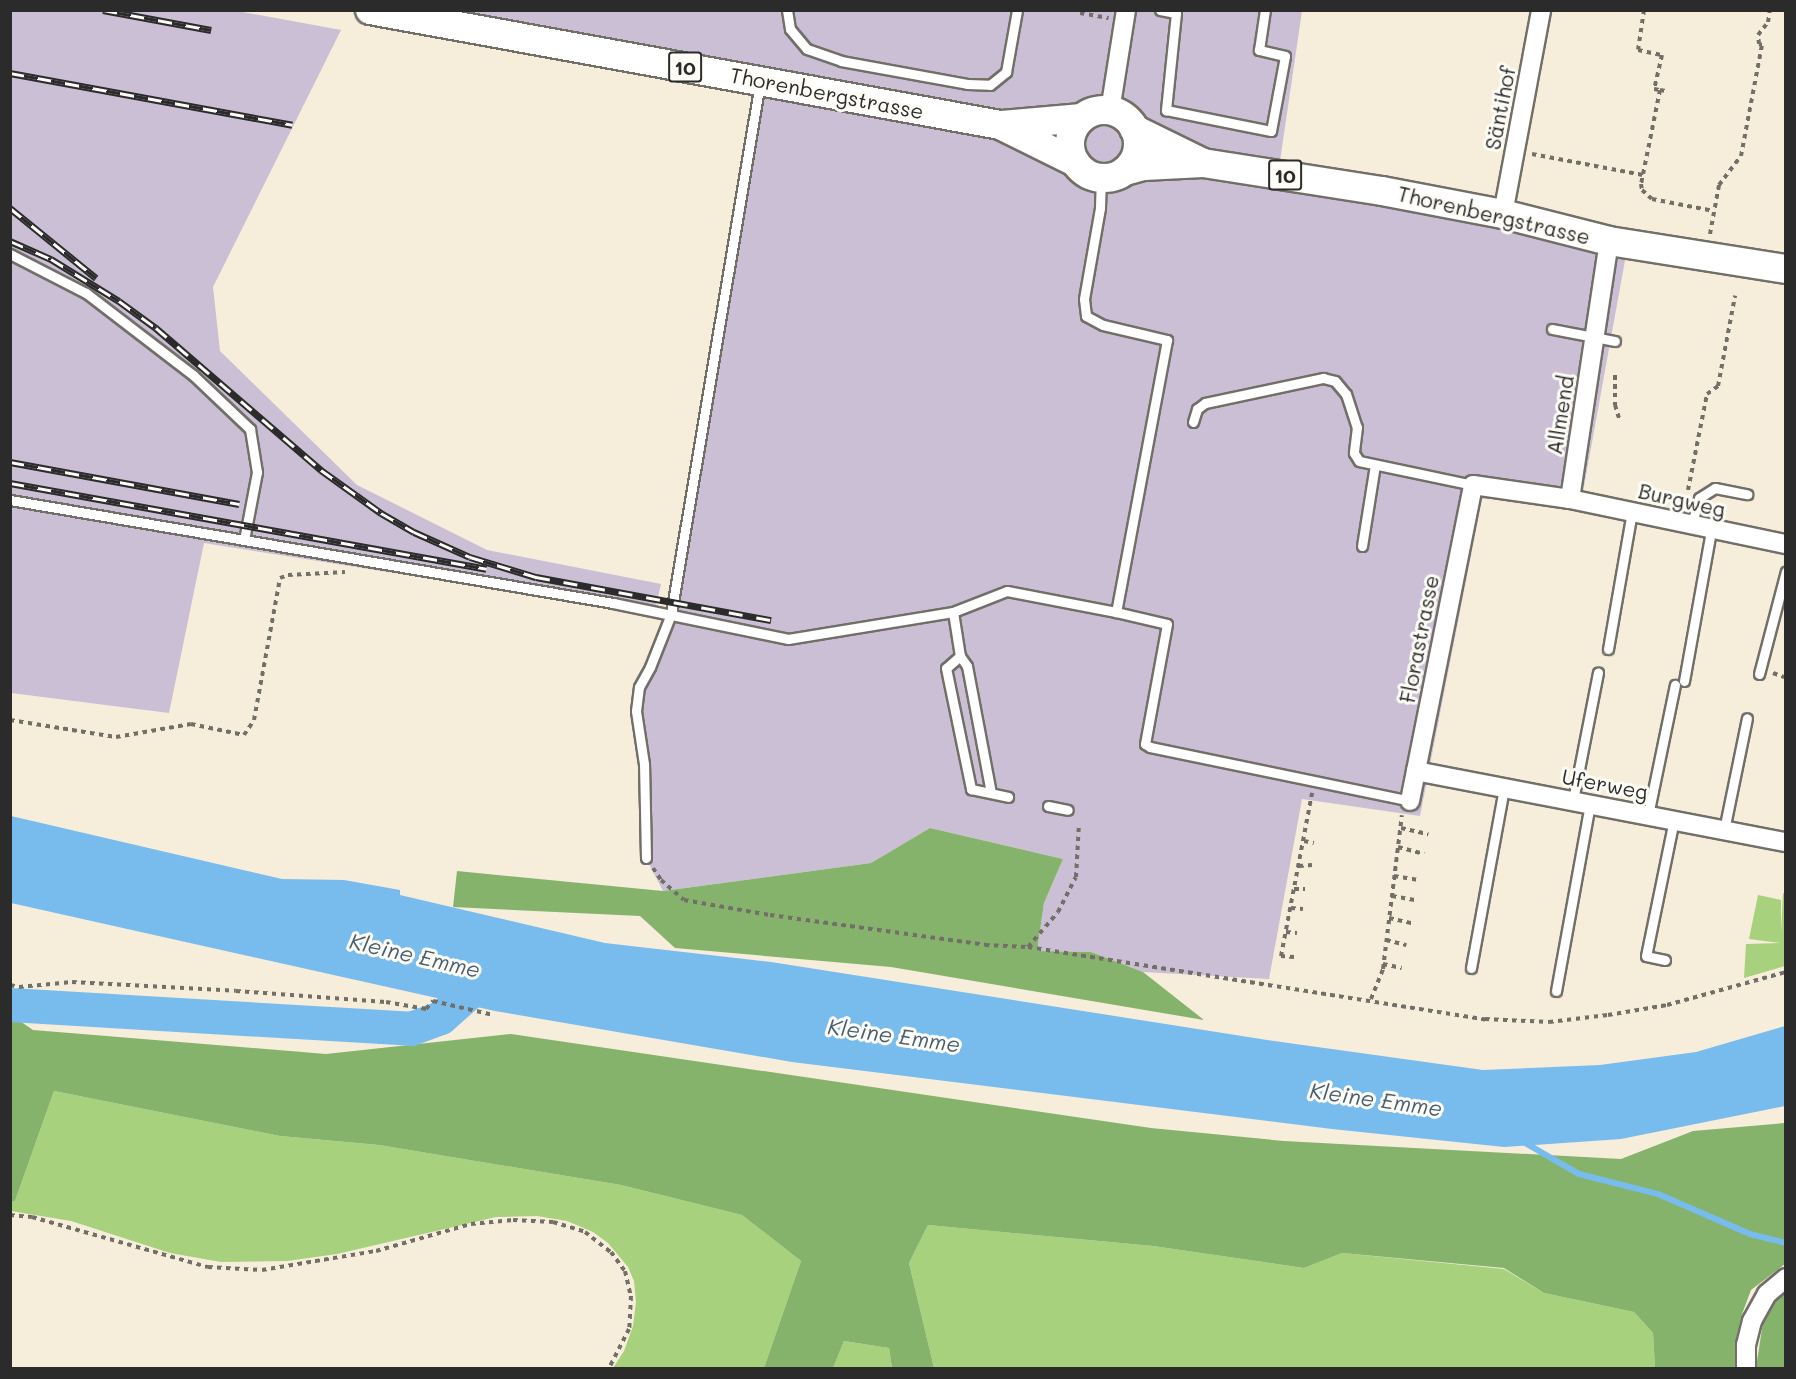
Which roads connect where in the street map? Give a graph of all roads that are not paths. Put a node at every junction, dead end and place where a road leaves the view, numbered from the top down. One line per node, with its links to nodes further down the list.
1 (370, 10): 8 (main road, Thorenbergstrasse / 10)
2 (787, 10): 3 (lane)
3 (1017, 10)
4 (1126, 10): 10 (street)
5 (1160, 10): 6 (lane)
6 (1265, 10)
7 (1541, 10): 17 (street, Säntihof)
8 (422, 15): 9 (main road, Thorenbergstrasse / 10)
9 (760, 81): 12 (main road, Thorenbergstrasse / 10); 39 (lane)
10 (1110, 111): 11 (main road, 10); 13 (main road, 10)
11 (1082, 118): 12 (main road, Thorenbergstrasse / 10); 14 (main road)
12 (1000, 125): 14 (main road, Thorenbergstrasse / 10)
13 (1134, 129): 15 (main road, Thorenbergstrasse / 10); 16 (main road)
14 (1075, 162): 16 (main road, 10)
15 (1203, 162): 16 (main road, Thorenbergstrasse / 10); 17 (main road, Thorenbergstrasse / 10)
16 (1113, 174): 38 (lane)
17 (1503, 214): 18 (main road, Thorenbergstrasse / 10)
18 (1609, 241): 20 (main road, Thorenbergstrasse / 10); 22 (street, Allmend)
19 (10, 254): 33 (lane)
20 (1785, 269)
21 (1552, 329): 22 (lane)
22 (1595, 337): 23 (lane); 28 (street, Allmend)
23 (1615, 341)
24 (1193, 422): 25 (lane)
25 (1375, 465): 26 (lane); 35 (lane)
26 (1473, 485): 28 (street); 45 (street, Florastrasse)
27 (1748, 494): 31 (lane)
28 (1570, 499): 30 (street, Burgweg)
29 (10, 500): 33 (lane)
30 (1632, 512): 31 (street, Burgweg); 40 (lane)
31 (1687, 522): 32 (street, Burgweg)
32 (1711, 531): 34 (street, Burgweg); 53 (lane)
33 (244, 540): 39 (lane)
34 (1785, 544)
35 (1362, 546)
36 (1785, 571): 43 (lane)
37 (953, 612): 38 (lane); 39 (lane); 41 (lane)
38 (1116, 612): 49 (lane)
39 (671, 614): 57 (lane)
40 (1608, 649)
41 (960, 656): 47 (lane); 47 (lane)
42 (1598, 672): 50 (lane)
43 (1759, 674)
44 (1747, 718): 55 (lane)
45 (1416, 771): 46 (street, Uferweg); 49 (street, Florastrasse)
46 (1504, 789): 50 (street, Uferweg); 59 (lane)
47 (991, 793): 48 (lane)
48 (1008, 797)
49 (1407, 800)
50 (1582, 802): 53 (street, Uferweg); 60 (lane)
51 (1048, 806): 52 (lane)
52 (1068, 810)
53 (1648, 815): 54 (street, Uferweg)
54 (1674, 820): 55 (street, Uferweg); 58 (lane)
55 (1724, 830): 56 (street, Uferweg)
56 (1785, 842)
57 (646, 858)
58 (1665, 960)
59 (1471, 968)
60 (1556, 991)
61 (1785, 1278): 62 (street)
62 (1746, 1368)

